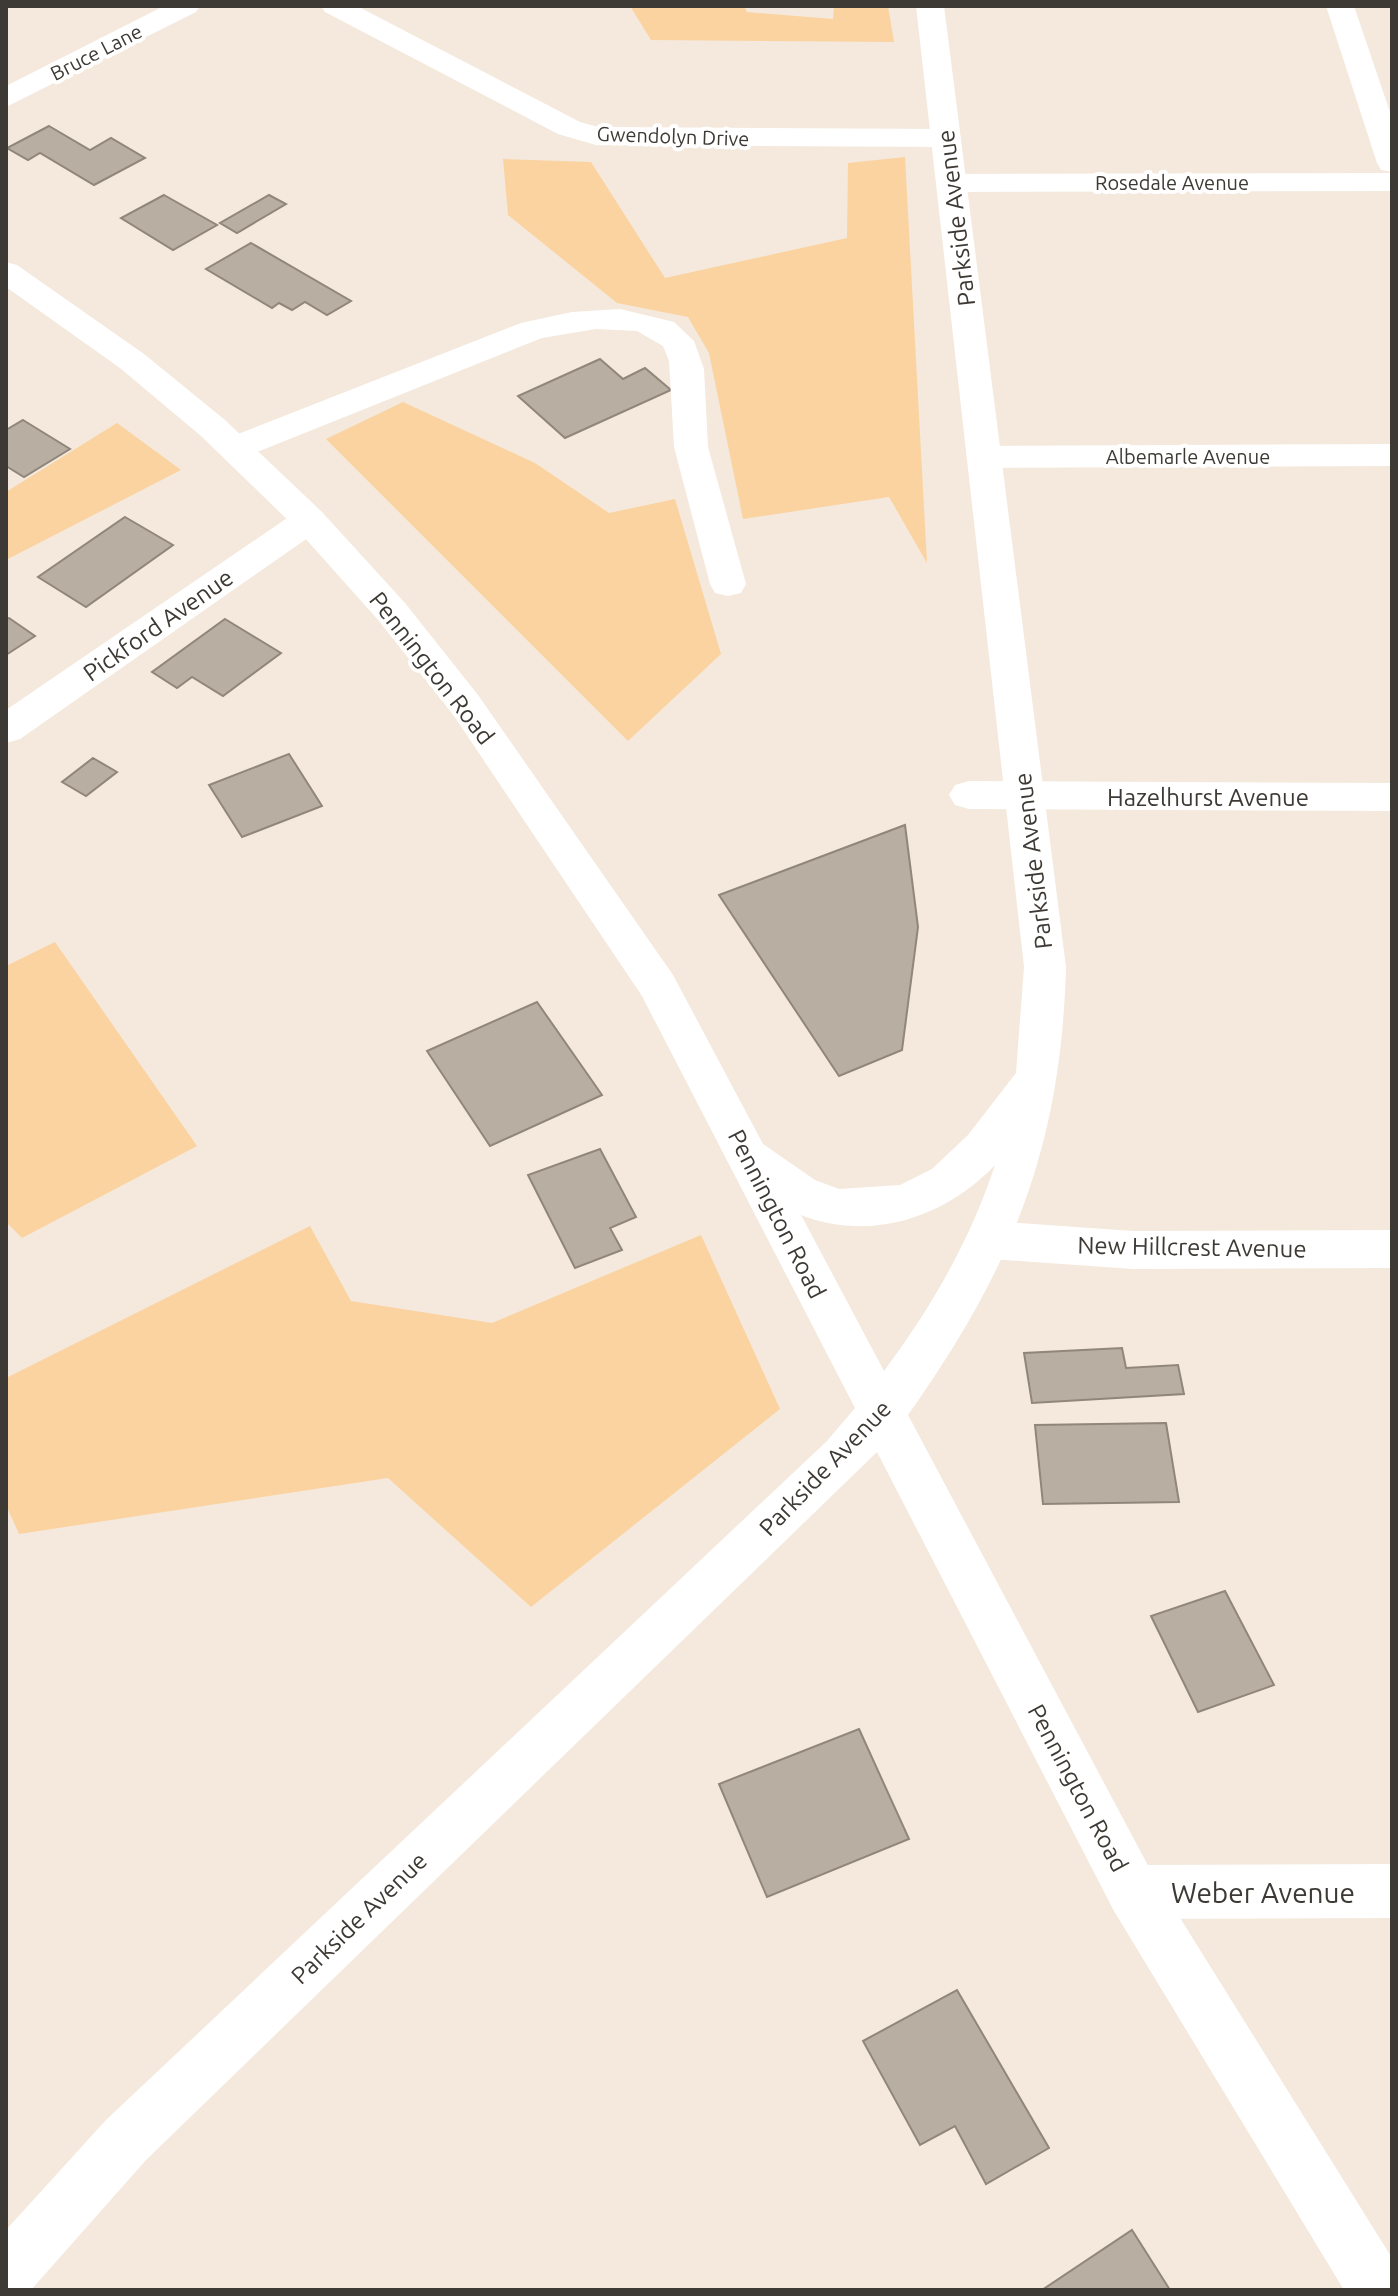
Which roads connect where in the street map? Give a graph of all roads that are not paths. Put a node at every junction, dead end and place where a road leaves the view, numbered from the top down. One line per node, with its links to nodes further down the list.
1 (186, 6): 5 (main road, Bruce Lane)
2 (335, 6): 6 (main road, Gwendolyn Drive)
3 (930, 6): 6 (main road, Parkside Avenue)
4 (1340, 6): 7 (main road)
5 (6, 98)
6 (946, 138): 9 (main road, Parkside Avenue)
7 (1392, 163)
8 (1392, 182): 9 (main road, Rosedale Avenue)
9 (951, 183): 13 (main road, Parkside Avenue)
10 (6, 272): 11 (main road, Pennington Road)
11 (235, 448): 14 (main road, Pennington Road); 15 (main road)
12 (1392, 455): 13 (main road, Albemarle Avenue)
13 (984, 457): 19 (main road, Parkside Avenue)
14 (309, 520): 16 (main road, Pickford Avenue); 21 (main road, Pennington Road)
15 (728, 584)
16 (6, 729)
17 (969, 795): 19 (main road, Hazelhurst Avenue)
18 (1392, 797): 19 (main road, Hazelhurst Avenue)
19 (1025, 798): 20 (main road, Parkside Avenue)
20 (1040, 1072): 21 (main road); 22 (main road, Parkside Avenue)
21 (745, 1154): 24 (main road, Pennington Road)
22 (991, 1240): 23 (main road, New Hillcrest Avenue); 24 (main road, Parkside Avenue)
23 (1392, 1249)
24 (881, 1415): 26 (main road, Pennington Road); 27 (main road, Parkside Avenue)
25 (1392, 1891): 26 (main road, Weber Avenue)
26 (1133, 1892): 28 (main road, Pennington Road)
27 (6, 2274)
28 (1378, 2290)

